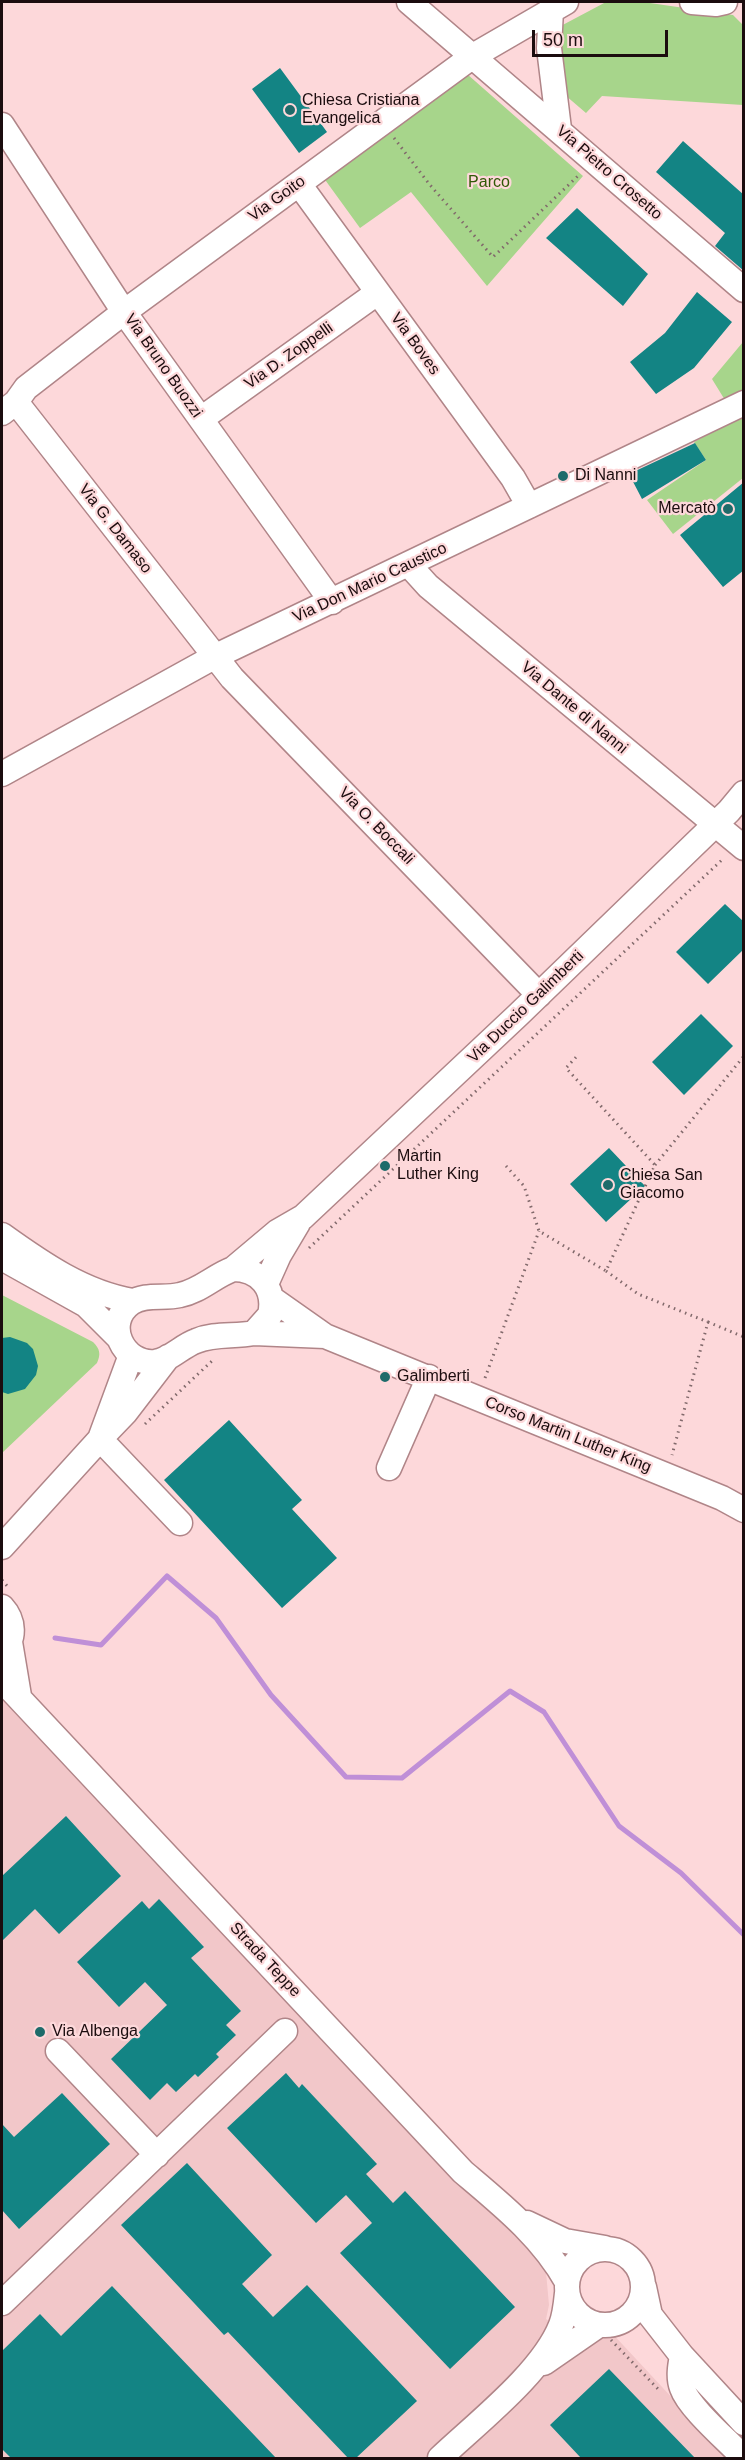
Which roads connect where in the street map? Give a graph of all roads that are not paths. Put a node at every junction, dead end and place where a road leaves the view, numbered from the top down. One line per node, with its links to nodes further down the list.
1 (410, 2): 5 (street, Via Pietro Crosetto)
2 (692, 2): 3 (street)
3 (725, 2)
4 (559, 4): 5 (street, Via Goito); 7 (street)
5 (473, 56): 7 (street, Via Pietro Crosetto); 8 (street, Via Goito)
6 (2, 125): 11 (street, Via Bruno Buozzi)
7 (559, 129): 9 (street, Via Pietro Crosetto)
8 (299, 184): 10 (street, Via Boves); 11 (street, Via Goito)
9 (744, 290)
10 (377, 293): 14 (street, Via D. Zoppelli); 15 (street, Via Boves)
11 (124, 312): 13 (street, Via Goito); 14 (street, Via Bruno Buozzi)
12 (744, 403): 15 (street, Via Don Mario Caustico)
13 (9, 408): 18 (street, Via G. Damaso)
14 (201, 419): 17 (street, Via Bruno Buozzi)
15 (529, 506): 16 (street, Via Don Mario Caustico)
16 (409, 566): 17 (street, Via Don Mario Caustico); 21 (street, Via Dante di Nanni)
17 (332, 602): 18 (street, Via Don Mario Caustico)
18 (214, 657): 19 (street, Via Don Mario Caustico); 23 (street, Via O. Boccali)
19 (2, 774)
20 (744, 793): 21 (street, Via Duccio Galimberti)
21 (715, 825): 22 (street, Via Dante di Nanni); 23 (street, Via Duccio Galimberti)
22 (740, 844)
23 (539, 995): 24 (street, Via Duccio Galimberti)
24 (303, 1216): 27 (street, Via Duccio Galimberti); 28 (street, Via Duccio Galimberti)
25 (2, 1235): 29 (street)
26 (2, 1258): 32 (street)
27 (233, 1269): 28 (street, Corso Martin Luther King); 29 (street, Via Duccio Galimberti)
28 (269, 1291): 30 (street, Via Duccio Galimberti); 31 (street, Corso Martin Luther King)
29 (133, 1301): 32 (street)
30 (254, 1333): 31 (street, Corso Martin Luther King); 33 (street, Corso Martin Luther King)
31 (326, 1336): 34 (street, Corso Martin Luther King)
32 (124, 1346): 33 (street); 35 (street)
33 (168, 1357): 35 (street)
34 (429, 1377): 36 (street); 37 (street, Corso Martin Luther King)
35 (100, 1439): 38 (street); 39 (street)
36 (389, 1468)
37 (744, 1510)
38 (180, 1523)
39 (2, 1547)
40 (2, 1607): 41 (street)
41 (6, 1647): 43 (street)
42 (2, 1680): 43 (street, Strada Teppe)
43 (19, 1696): 47 (street, Strada Teppe)
44 (285, 2031): 46 (street)
45 (58, 2051): 46 (street)
46 (157, 2155): 51 (street)
47 (517, 2218): 48 (street, Strada Teppe); 49 (street, Strada Teppe)
48 (606, 2248): 49 (street); 50 (street, Strada Teppe)
49 (567, 2287): 52 (street, Strada Teppe); 54 (street)
50 (644, 2287): 52 (street); 53 (street, Strada Teppe)
51 (2, 2303)
52 (610, 2323): 53 (street, Strada Teppe); 54 (street)
53 (682, 2356): 55 (street, Strada Teppe); 57 (street)
54 (525, 2377): 56 (street)
55 (744, 2423)
56 (440, 2458)
57 (744, 2458)

